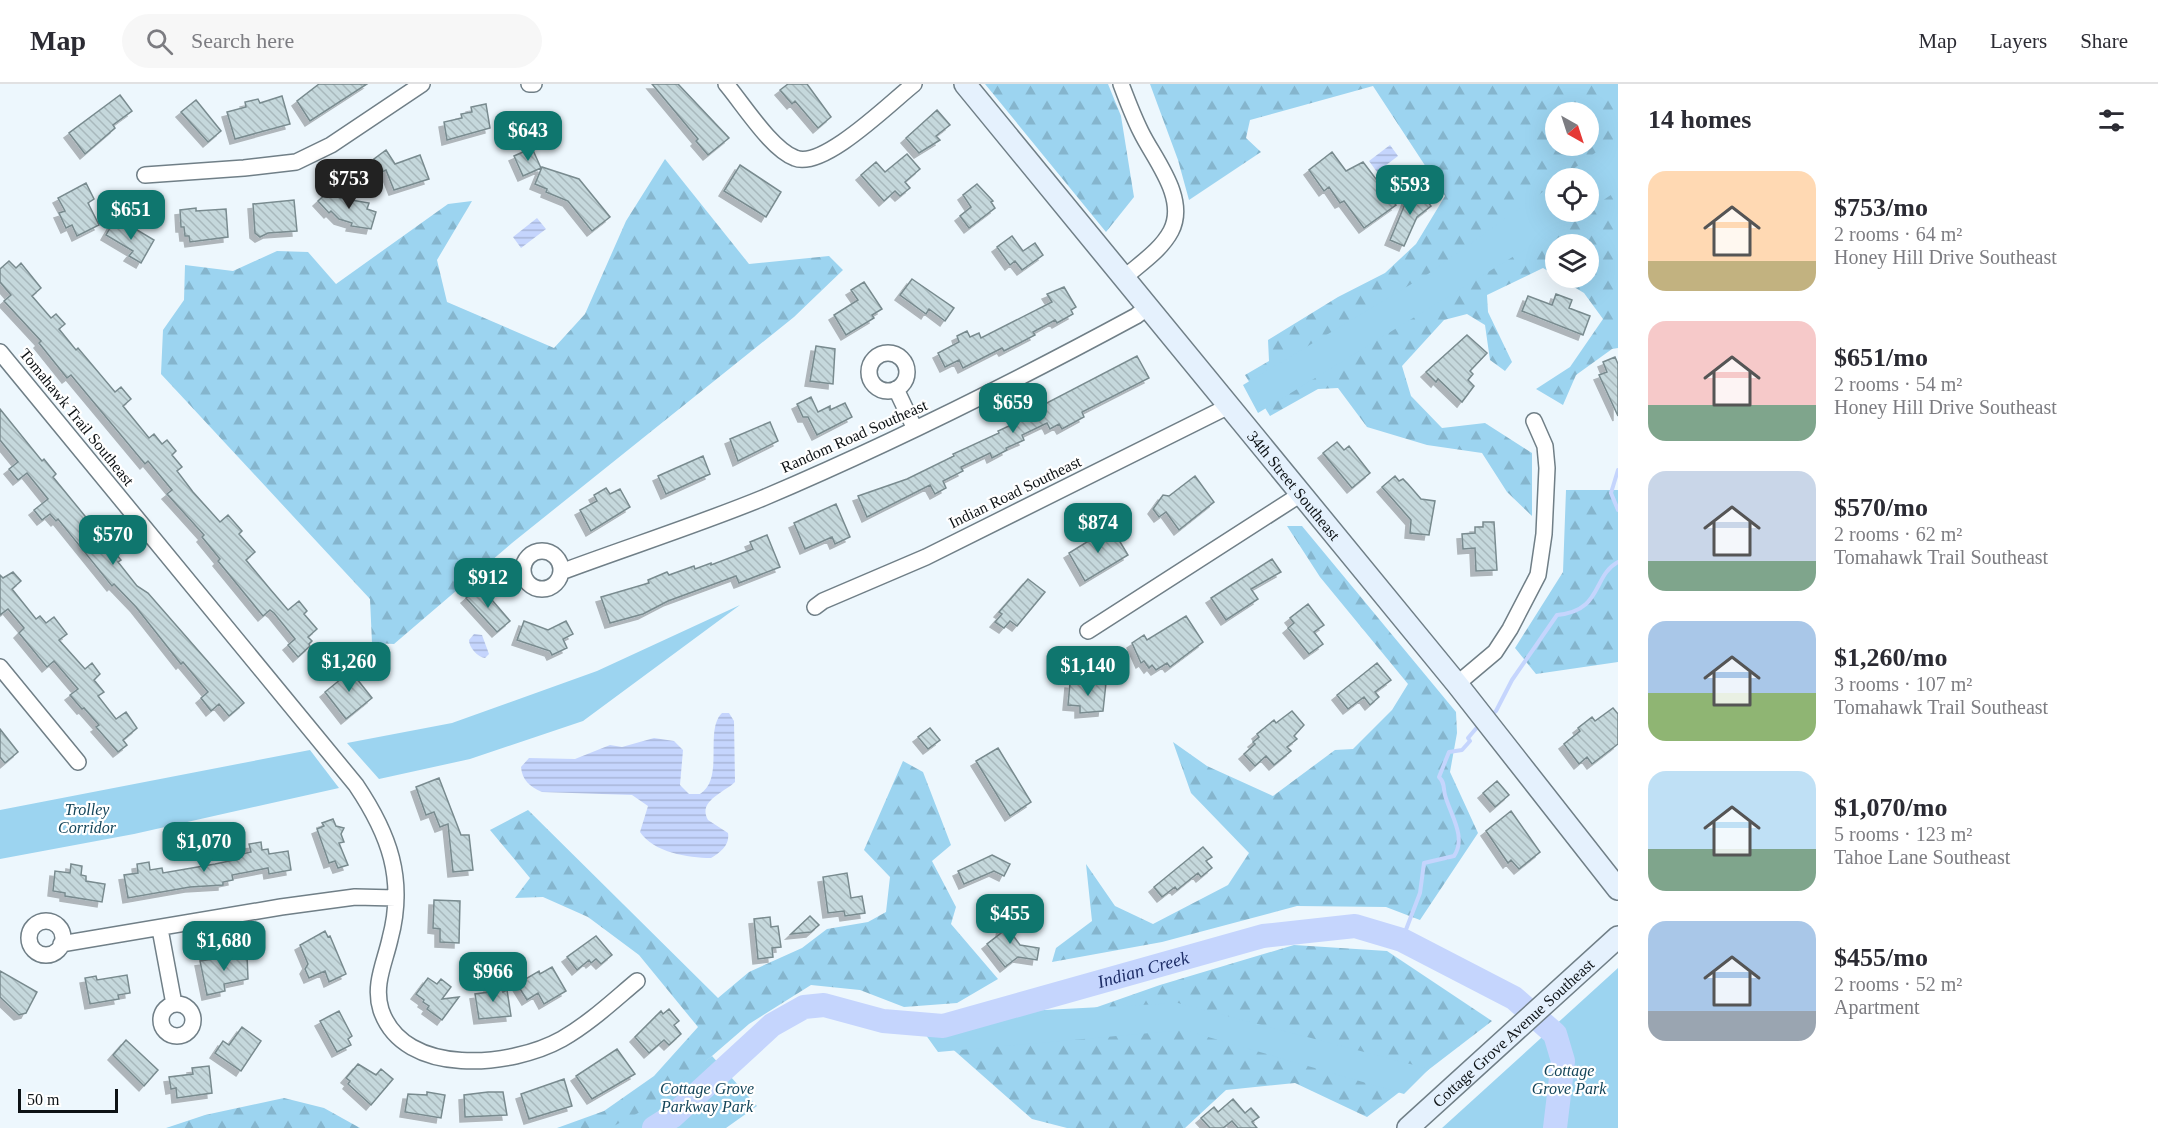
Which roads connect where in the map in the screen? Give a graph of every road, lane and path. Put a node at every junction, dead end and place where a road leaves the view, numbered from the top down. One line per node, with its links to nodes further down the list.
1 (422, 84): 8 (street)
2 (529, 84): 3 (street)
3 (534, 84)
4 (726, 84): 5 (street)
5 (914, 84)
6 (965, 84): 9 (street, 34th Street Southeast)
7 (1121, 84): 9 (street)
8 (145, 175)
9 (1125, 277): 10 (street, 34th Street Southeast)
10 (1149, 306): 13 (street, 34th Street Southeast); 15 (street, Random Road Southeast)
11 (0, 352): 24 (street, Tomahawk Trail Southeast)
12 (896, 389): 15 (street)
13 (1229, 406): 16 (street, 34th Street Southeast); 18 (street, Indian Road Southeast)
14 (1534, 421): 21 (street)
15 (915, 429): 17 (street, Random Road Southeast)
16 (1301, 494): 19 (street); 21 (street, 34th Street Southeast)
17 (561, 572)
18 (815, 607)
19 (1088, 631)
20 (0, 667): 22 (street)
21 (1457, 684): 23 (street, 34th Street Southeast)
22 (78, 762)
23 (1618, 889)
24 (396, 898): 25 (street); 28 (street, Tomahawk Trail Southeast)
25 (160, 929): 27 (street); 29 (street)
26 (1618, 938): 30 (street, Cottage Grove Avenue Southeast)
27 (62, 944)
28 (637, 981)
29 (174, 1004)
30 (1408, 1128)

